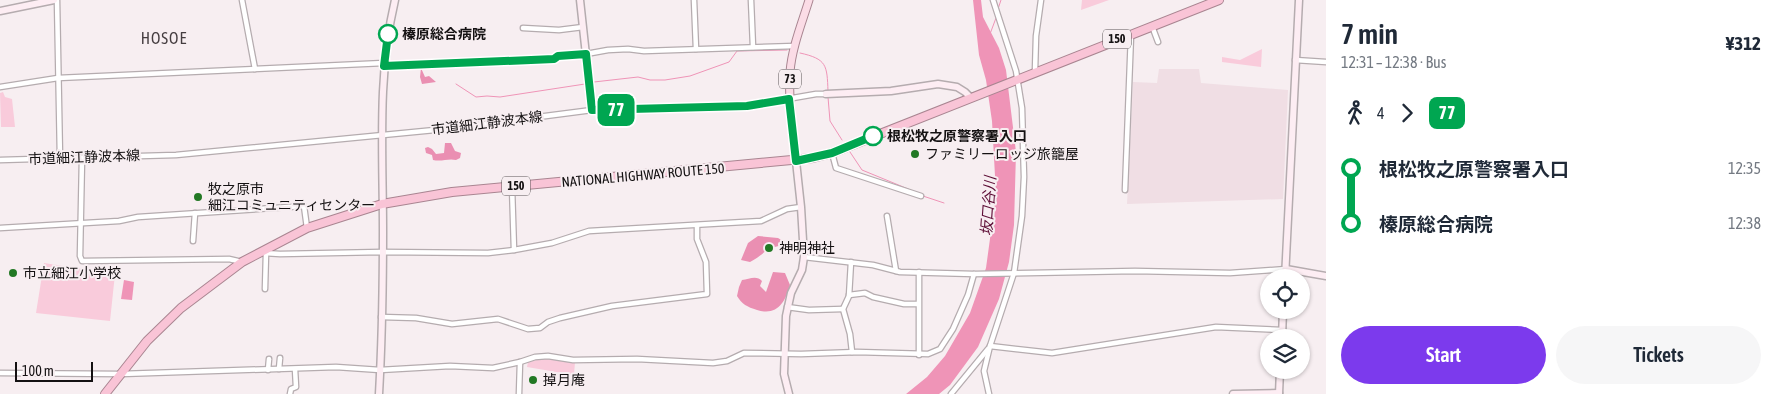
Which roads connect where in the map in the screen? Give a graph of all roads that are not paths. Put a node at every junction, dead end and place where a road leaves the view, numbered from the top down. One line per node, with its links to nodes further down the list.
1 (56, 0): 12 (street); 27 (street)
2 (242, 0): 25 (street)
3 (395, 0): 24 (street)
4 (580, 0): 14 (street)
5 (694, 0): 20 (street)
6 (751, 0): 19 (street)
7 (809, 0): 18 (main road, 73)
8 (994, 0): 28 (street)
9 (1041, 0): 26 (street)
10 (1219, 0): 13 (highway, NATIONAL HIGHWAY ROUTE 150 / 150)
11 (1299, 0): 22 (street)
12 (0, 12)
13 (1152, 26): 16 (highway, NATIONAL HIGHWAY ROUTE 150 / 150); 17 (street)
14 (583, 27): 15 (street); 21 (street)
15 (523, 28)
16 (1131, 34): 26 (highway, NATIONAL HIGHWAY ROUTE 150 / 150); 41 (street)
17 (1158, 42)
18 (795, 46): 19 (street); 32 (main road, 73)
19 (753, 47): 20 (street)
20 (696, 49): 21 (street)
21 (586, 54): 24 (street); 33 (street)
22 (1295, 60): 23 (street); 58 (street)
23 (1326, 62)
24 (384, 65): 25 (street); 34 (street)
25 (256, 69): 27 (street)
26 (1036, 71): 28 (highway, NATIONAL HIGHWAY ROUTE 150 / 150)
27 (58, 78): 29 (street); 36 (street)
28 (1016, 79): 31 (highway, NATIONAL HIGHWAY ROUTE 150 / 150); 62 (street)
29 (0, 87)
30 (828, 94): 31 (street, 市道細江静波本線); 32 (street, 市道細江静波本線)
31 (970, 98): 35 (highway, NATIONAL HIGHWAY ROUTE 150 / 150)
32 (789, 99): 33 (street, 市道細江静波本線); 39 (main road, 73)
33 (592, 110): 34 (street, 市道細江静波本線)
34 (381, 135): 37 (street, 市道細江静波本線); 43 (street)
35 (832, 153): 39 (highway, NATIONAL HIGHWAY ROUTE 150 / 150); 42 (street)
36 (60, 158): 37 (street, 市道細江静波本線); 38 (street, 市道細江静波本線)
37 (82, 158): 47 (street)
38 (0, 160)
39 (796, 161): 40 (highway, NATIONAL HIGHWAY ROUTE 150 / 150); 44 (street)
40 (512, 187): 43 (highway, NATIONAL HIGHWAY ROUTE 150 / 150); 52 (street)
41 (1125, 190)
42 (921, 196)
43 (382, 204): 50 (highway, NATIONAL HIGHWAY ROUTE 150 / 150); 54 (street)
44 (801, 207): 48 (street); 55 (street)
45 (195, 213): 47 (street); 50 (street); 51 (street)
46 (887, 216): 59 (street)
47 (80, 224): 49 (street); 56 (street)
48 (697, 226): 52 (street); 71 (street)
49 (0, 228)
50 (307, 228): 53 (highway, NATIONAL HIGHWAY ROUTE 150 / 150)
51 (193, 241)
52 (514, 250): 54 (street)
53 (263, 252): 54 (street); 56 (highway, NATIONAL HIGHWAY ROUTE 150 / 150); 66 (street)
54 (382, 252): 71 (street)
55 (804, 257): 57 (street); 69 (street)
56 (242, 262): 85 (highway, NATIONAL HIGHWAY ROUTE 150 / 150)
57 (851, 262): 59 (street); 67 (street)
58 (1286, 269)
59 (896, 271): 61 (street)
60 (1260, 271): 62 (street)
61 (919, 272): 64 (street); 68 (street)
62 (1013, 273): 64 (street); 73 (street)
63 (1310, 273): 65 (street)
64 (974, 274): 76 (street)
65 (1326, 276)
66 (264, 289)
67 (849, 294): 68 (street); 70 (street)
68 (918, 304): 76 (street)
69 (787, 307): 70 (street); 75 (street)
70 (843, 309): 74 (street)
71 (381, 317): 83 (street)
72 (1260, 329): 73 (street)
73 (990, 346): 93 (street); 94 (street)
74 (852, 352): 75 (street); 76 (street)
75 (785, 354): 79 (street); 92 (street)
76 (919, 355)
77 (280, 358): 80 (street)
78 (269, 359): 82 (street)
79 (520, 362): 83 (street); 91 (street)
80 (279, 369): 81 (street); 82 (street)
81 (295, 369): 83 (street); 89 (street)
82 (268, 370): 85 (street)
83 (380, 370): 90 (street)
84 (0, 373): 85 (street)
85 (121, 374): 88 (highway, NATIONAL HIGHWAY ROUTE 150 / 150)
86 (1280, 379): 87 (street)
87 (1279, 393): 95 (street)
88 (106, 394)
89 (290, 394)
90 (379, 394)
91 (519, 394)
92 (789, 394)
93 (951, 394)
94 (989, 394)
95 (1233, 394)

